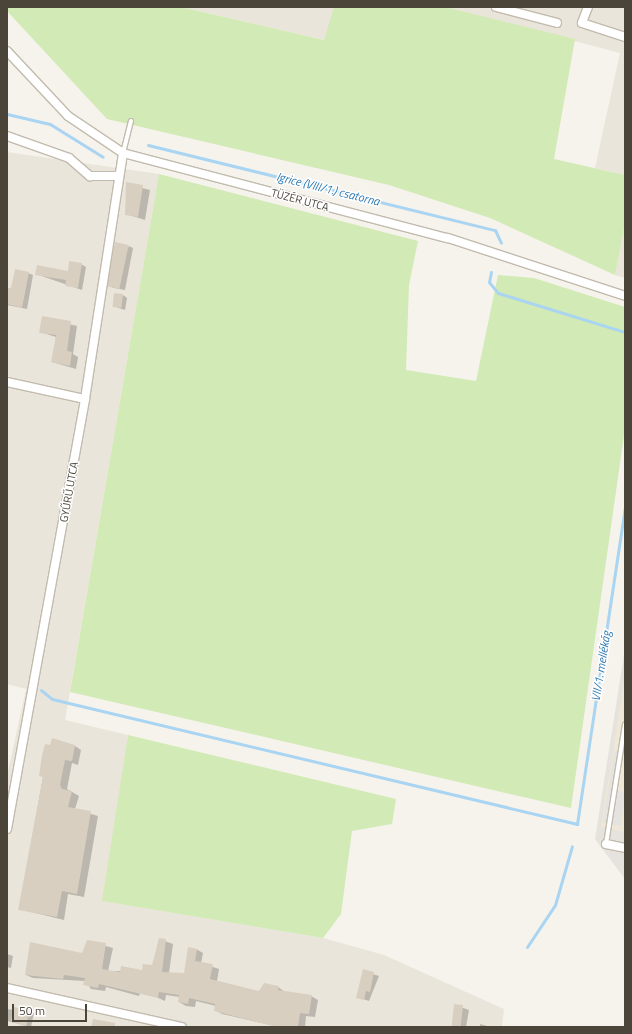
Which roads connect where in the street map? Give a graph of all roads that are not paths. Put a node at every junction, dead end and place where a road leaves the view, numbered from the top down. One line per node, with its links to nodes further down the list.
1 (496, 7): 3 (street)
2 (588, 7): 4 (street)
3 (557, 23)
4 (625, 38)
5 (7, 51): 8 (street, TÜZÉR UTCA)
6 (131, 121): 8 (lane)
7 (7, 136): 9 (street)
8 (122, 154): 9 (street, GYŰRŰ UTCA); 10 (street, TÜZÉR UTCA)
9 (119, 176): 12 (street, GYŰRŰ UTCA)
10 (625, 296)
11 (7, 382): 12 (street)
12 (85, 398): 14 (street, GYŰRŰ UTCA)
13 (625, 724): 15 (lane)
14 (7, 829)
15 (606, 844): 16 (street)
16 (625, 848)
17 (7, 988): 18 (street)
18 (182, 1027)

